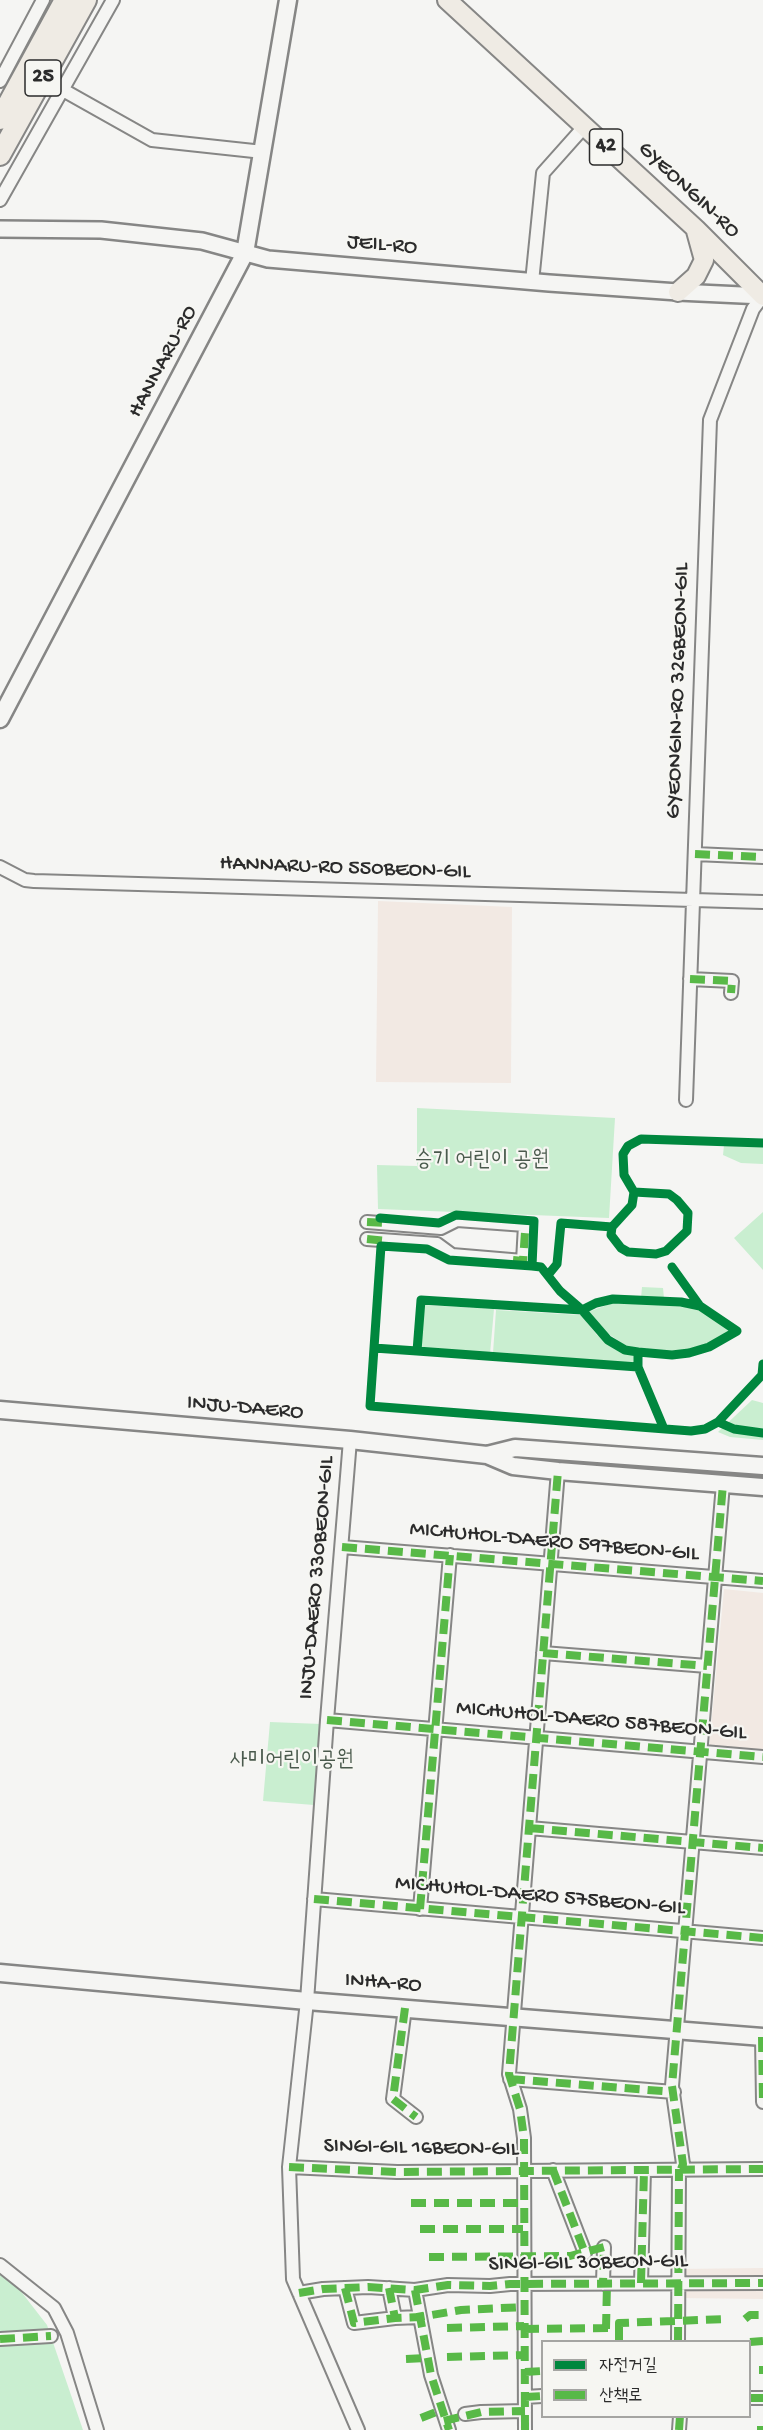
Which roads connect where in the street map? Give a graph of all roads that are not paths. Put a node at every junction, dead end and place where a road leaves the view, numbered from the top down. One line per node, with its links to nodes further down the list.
1 (43, 0): 7 (street)
2 (65, 0): 9 (highway, 25)
3 (86, 0): 12 (highway, 25)
4 (113, 0): 8 (street)
5 (288, 0): 11 (main road, HANNARU-RO)
6 (447, 0): 10 (main road, GYEONGIN-RO / 42)
7 (0, 81)
8 (63, 90): 11 (street); 13 (street)
9 (0, 119)
10 (584, 127): 15 (main road, GYEONGIN-RO / 42); 17 (street)
11 (263, 152): 16 (main road, HANNARU-RO)
12 (0, 155)
13 (0, 200)
14 (0, 229): 16 (street, JEIL-RO)
15 (696, 230): 18 (main road); 19 (main road, GYEONGIN-RO / 42)
16 (245, 253): 17 (street, JEIL-RO); 20 (main road, HANNARU-RO)
17 (532, 282): 18 (street, JEIL-RO)
18 (678, 292): 19 (street, JEIL-RO)
19 (763, 296): 21 (street, GYEONGIN-RO 326BEON-GIL)
20 (0, 719)
21 (694, 854): 22 (street); 24 (street, GYEONGIN-RO 326BEON-GIL)
22 (763, 857)
23 (0, 867): 24 (street, HANNARU-RO 550BEON-GIL)
24 (693, 900): 25 (street, HANNARU-RO 550BEON-GIL); 26 (street, GYEONGIN-RO 326BEON-GIL)
25 (763, 902)
26 (690, 979): 27 (street); 28 (street, GYEONGIN-RO 326BEON-GIL)
27 (731, 993)
28 (686, 1100)
29 (367, 1222): 30 (street)
30 (367, 1239)
31 (0, 1410): 32 (main road, INJU-DAERO)
32 (351, 1440): 33 (main road, INJU-DAERO); 38 (street, INJU-DAERO 330BEON-GIL)
33 (487, 1455): 34 (main road, INJU-DAERO); 35 (main road, INJU-DAERO)
34 (763, 1466)
35 (558, 1471): 36 (main road, INJU-DAERO); 40 (street)
36 (723, 1484): 37 (main road, INJU-DAERO); 41 (street)
37 (763, 1487)
38 (342, 1546): 39 (street, MICHUHOL-DAERO 597BEON-GIL); 45 (street, INJU-DAERO 330BEON-GIL)
39 (450, 1555): 40 (street, MICHUHOL-DAERO 597BEON-GIL); 46 (street, MICHUHOL-DAERO 587BEON-GIL)
40 (550, 1564): 41 (street, MICHUHOL-DAERO 597BEON-GIL); 43 (street)
41 (715, 1577): 42 (street, MICHUHOL-DAERO 597BEON-GIL); 44 (street)
42 (763, 1581)
43 (543, 1653): 44 (street); 47 (street)
44 (707, 1666): 48 (street)
45 (327, 1720): 46 (street, MICHUHOL-DAERO 587BEON-GIL); 53 (street, INJU-DAERO 330BEON-GIL)
46 (436, 1729): 47 (street, MICHUHOL-DAERO 587BEON-GIL); 54 (street, MICHUHOL-DAERO 587BEON-GIL)
47 (536, 1738): 48 (street, MICHUHOL-DAERO 587BEON-GIL); 50 (street)
48 (700, 1752): 49 (street, MICHUHOL-DAERO 587BEON-GIL); 51 (street)
49 (763, 1757)
50 (528, 1828): 51 (street); 55 (street)
51 (693, 1842): 52 (street); 56 (street)
52 (763, 1848)
53 (314, 1899): 54 (street, MICHUHOL-DAERO 575BEON-GIL); 59 (street, INJU-DAERO 330BEON-GIL)
54 (420, 1909): 55 (street, MICHUHOL-DAERO 575BEON-GIL)
55 (521, 1918): 56 (street, MICHUHOL-DAERO 575BEON-GIL); 61 (street)
56 (686, 1930): 57 (street, MICHUHOL-DAERO 575BEON-GIL); 62 (street)
57 (763, 1938)
58 (0, 1973): 59 (main road, INHA-RO)
59 (307, 2001): 60 (main road, INHA-RO); 68 (street, INJU-DAERO 330BEON-GIL)
60 (405, 2008): 61 (main road, INHA-RO); 67 (street)
61 (513, 2018): 62 (main road, INHA-RO); 64 (street)
62 (678, 2030): 63 (main road, INHA-RO); 65 (street)
63 (762, 2037): 66 (street)
64 (510, 2079): 65 (street); 73 (street)
65 (674, 2092): 69 (street)
66 (763, 2102)
67 (416, 2117)
68 (289, 2167): 73 (street, SINGI-GIL 16BEON-GIL); 85 (street, INJU-DAERO 330BEON-GIL)
69 (680, 2169): 70 (street, SINGI-GIL 16BEON-GIL); 72 (street, SINGI-GIL 16BEON-GIL); 77 (street)
70 (763, 2169)
71 (553, 2170): 72 (street, SINGI-GIL 16BEON-GIL); 73 (street, SINGI-GIL 16BEON-GIL); 75 (street)
72 (644, 2170): 78 (street)
73 (522, 2171): 80 (street)
74 (604, 2247): 81 (street)
75 (585, 2253)
76 (0, 2265): 95 (street)
77 (678, 2282): 78 (street, SINGI-GIL 30BEON-GIL); 79 (street, SINGI-GIL 30BEON-GIL); 90 (street)
78 (641, 2283): 81 (street, SINGI-GIL 30BEON-GIL)
79 (763, 2283)
80 (524, 2284): 81 (street, SINGI-GIL 30BEON-GIL); 84 (street, SINGI-GIL 30BEON-GIL); 92 (street)
81 (603, 2284)
82 (345, 2288): 83 (street, SINGI-GIL 30BEON-GIL); 85 (street, SINGI-GIL 30BEON-GIL); 87 (street)
83 (389, 2288): 84 (street, SINGI-GIL 30BEON-GIL); 87 (street)
84 (415, 2290): 86 (street)
85 (299, 2294): 96 (street, INJU-DAERO 330BEON-GIL)
86 (420, 2317): 87 (street); 97 (street)
87 (395, 2318)
88 (51, 2336): 89 (street)
89 (0, 2339)
90 (678, 2340)
91 (541, 2396): 92 (street)
92 (525, 2397): 93 (street)
93 (525, 2411): 94 (street); 98 (street)
94 (465, 2414)
95 (97, 2430)
96 (358, 2430)
97 (449, 2430)
98 (525, 2430)

